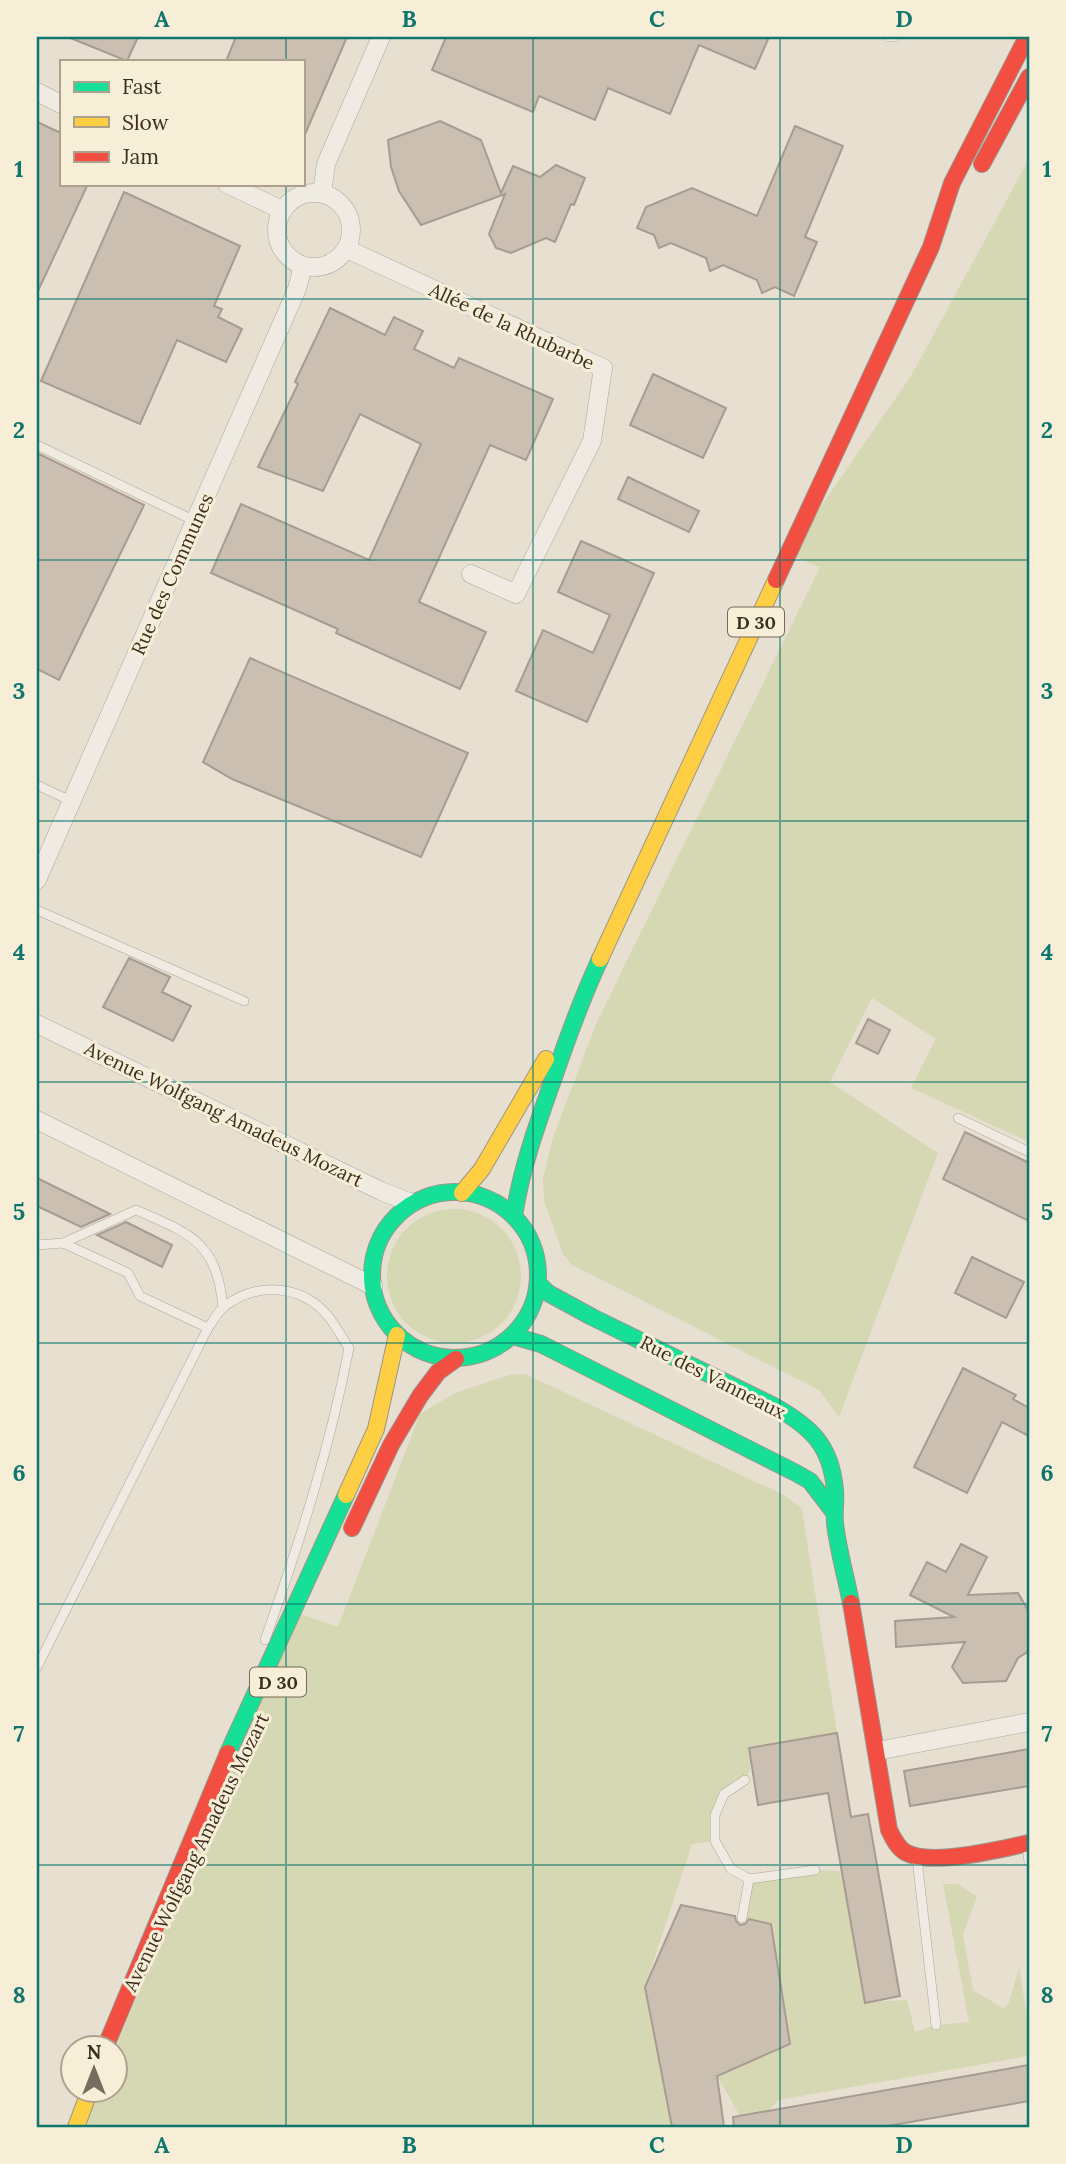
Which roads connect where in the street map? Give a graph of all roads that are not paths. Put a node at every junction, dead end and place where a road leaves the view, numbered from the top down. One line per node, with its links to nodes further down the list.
1 (381, 37): 9 (street)
2 (888, 37): 3 (lane)
3 (895, 37)
4 (1027, 37): 11 (main road, D 30)
5 (1029, 77): 11 (main road, D 30)
6 (37, 92): 7 (street)
7 (60, 104)
8 (231, 186): 10 (street)
9 (322, 193): 10 (street); 12 (street)
10 (282, 210): 13 (street)
11 (931, 247): 21 (main road, D 30)
12 (346, 249): 13 (street); 16 (street, Allée de la Rhubarbe)
13 (303, 266): 15 (street, Rue des Communes)
14 (37, 445): 15 (lane)
15 (195, 521): 18 (street, Rue des Communes)
16 (471, 574)
17 (37, 785): 18 (lane)
18 (71, 801): 19 (street, Rue des Communes)
19 (37, 880)
20 (37, 910): 22 (lane)
21 (583, 996): 27 (main road, D 30); 29 (main road, D 30)
22 (244, 1000)
23 (37, 1024): 28 (street, Avenue Wolfgang Amadeus Mozart)
24 (958, 1118): 26 (lane)
25 (37, 1120): 33 (street)
26 (1029, 1152)
27 (462, 1193): 28 (main road); 29 (main road)
28 (412, 1203): 33 (main road)
29 (514, 1216): 32 (main road)
30 (63, 1243): 31 (lane); 34 (lane); 35 (lane)
31 (37, 1245)
32 (539, 1284): 37 (main road); 39 (main road, Rue des Vanneaux)
33 (373, 1286): 36 (main road)
34 (223, 1308): 35 (lane); 41 (lane)
35 (208, 1328): 42 (lane)
36 (397, 1335): 38 (main road); 47 (main road, Avenue Wolfgang Amadeus Mozart / D 30)
37 (513, 1336): 38 (main road); 39 (main road, Rue des Vanneaux)
38 (456, 1359): 40 (main road)
39 (833, 1511): 46 (main road, Rue des Vanneaux)
40 (344, 1545)
41 (264, 1645)
42 (37, 1667)
43 (284, 1669): 55 (main road, Avenue Wolfgang Amadeus Mozart / D 30)
44 (255, 1670): 47 (lane)
45 (1029, 1722): 46 (street)
46 (877, 1751): 50 (main road, Rue des Vanneaux)
47 (219, 1772): 55 (main road, Avenue Wolfgang Amadeus Mozart / D 30)
48 (745, 1780): 53 (lane)
49 (1028, 1844): 50 (main road); 51 (lane)
50 (917, 1857): 56 (lane)
51 (1029, 1862)
52 (815, 1870): 53 (lane)
53 (749, 1879): 54 (lane)
54 (742, 1918)
55 (117, 2017): 57 (main road, Avenue Wolfgang Amadeus Mozart / D 30)
56 (936, 2025)
57 (110, 2035)
58 (85, 2104): 59 (main road)
59 (76, 2127)

